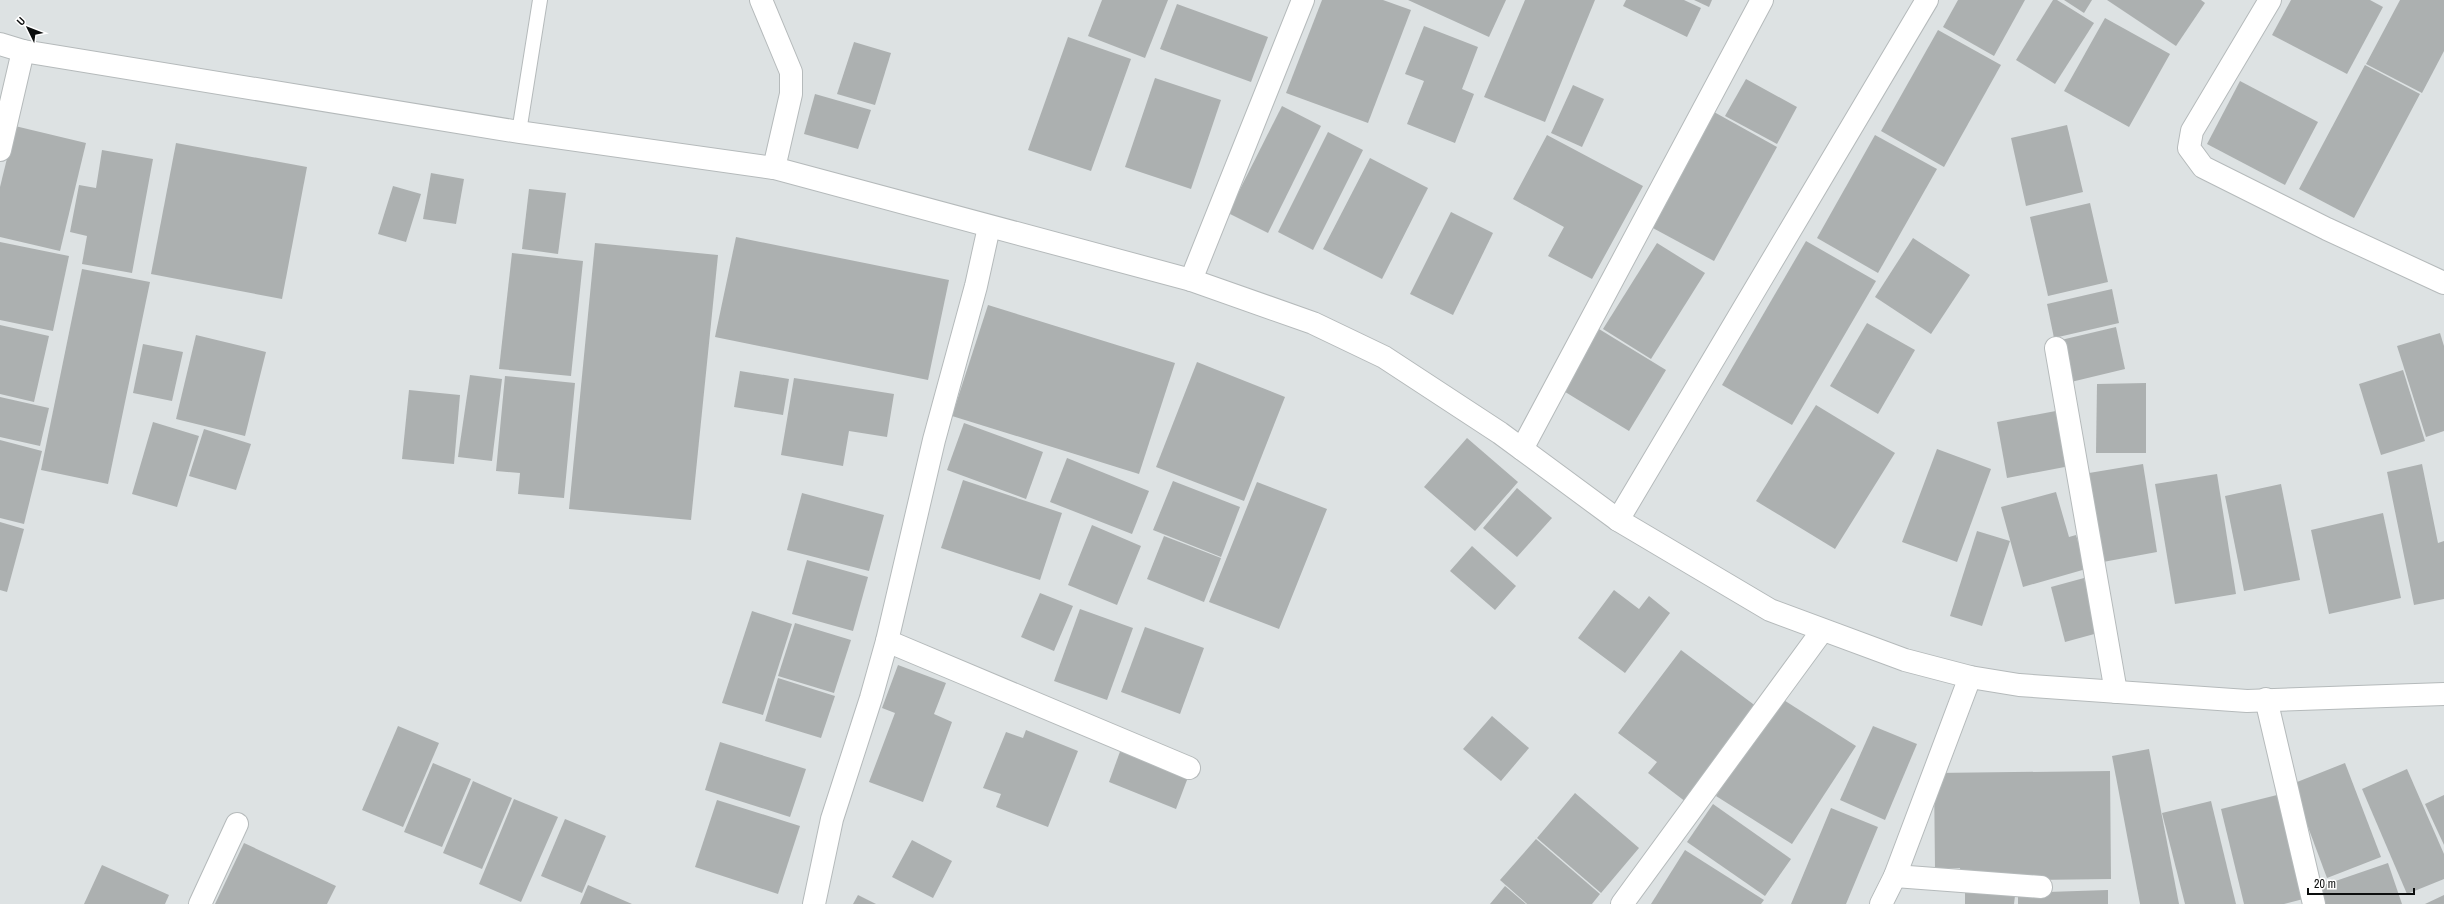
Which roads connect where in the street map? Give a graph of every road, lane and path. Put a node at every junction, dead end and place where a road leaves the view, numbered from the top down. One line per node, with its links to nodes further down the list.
1 (540, 0): 9 (lane)
2 (761, 0): 11 (main road)
3 (1303, 0): 13 (main road)
4 (1762, 0): 16 (main road)
5 (1927, 0): 17 (main road)
6 (2270, 0): 14 (main road)
7 (0, 44): 8 (main road)
8 (23, 51): 9 (main road); 10 (main road)
9 (519, 132): 11 (main road)
10 (0, 150)
11 (774, 168): 12 (main road)
12 (989, 227): 13 (main road); 19 (main road)
13 (1192, 280): 16 (main road)
14 (2444, 283)
15 (2056, 348): 21 (main road)
16 (1522, 448): 17 (main road)
17 (1618, 520): 18 (main road)
18 (1822, 631): 20 (main road); 30 (main road)
19 (887, 641): 24 (main road); 29 (main road)
20 (1970, 677): 21 (main road); 26 (main road)
21 (2116, 692): 23 (main road)
22 (2444, 694): 23 (main road)
23 (2266, 699): 32 (main road)
24 (1190, 768)
25 (237, 824): 28 (main road)
26 (1895, 876): 27 (main road); 31 (main road)
27 (2041, 887)
28 (200, 904)
29 (814, 904)
30 (1622, 904)
31 (1881, 904)
32 (2314, 904)

